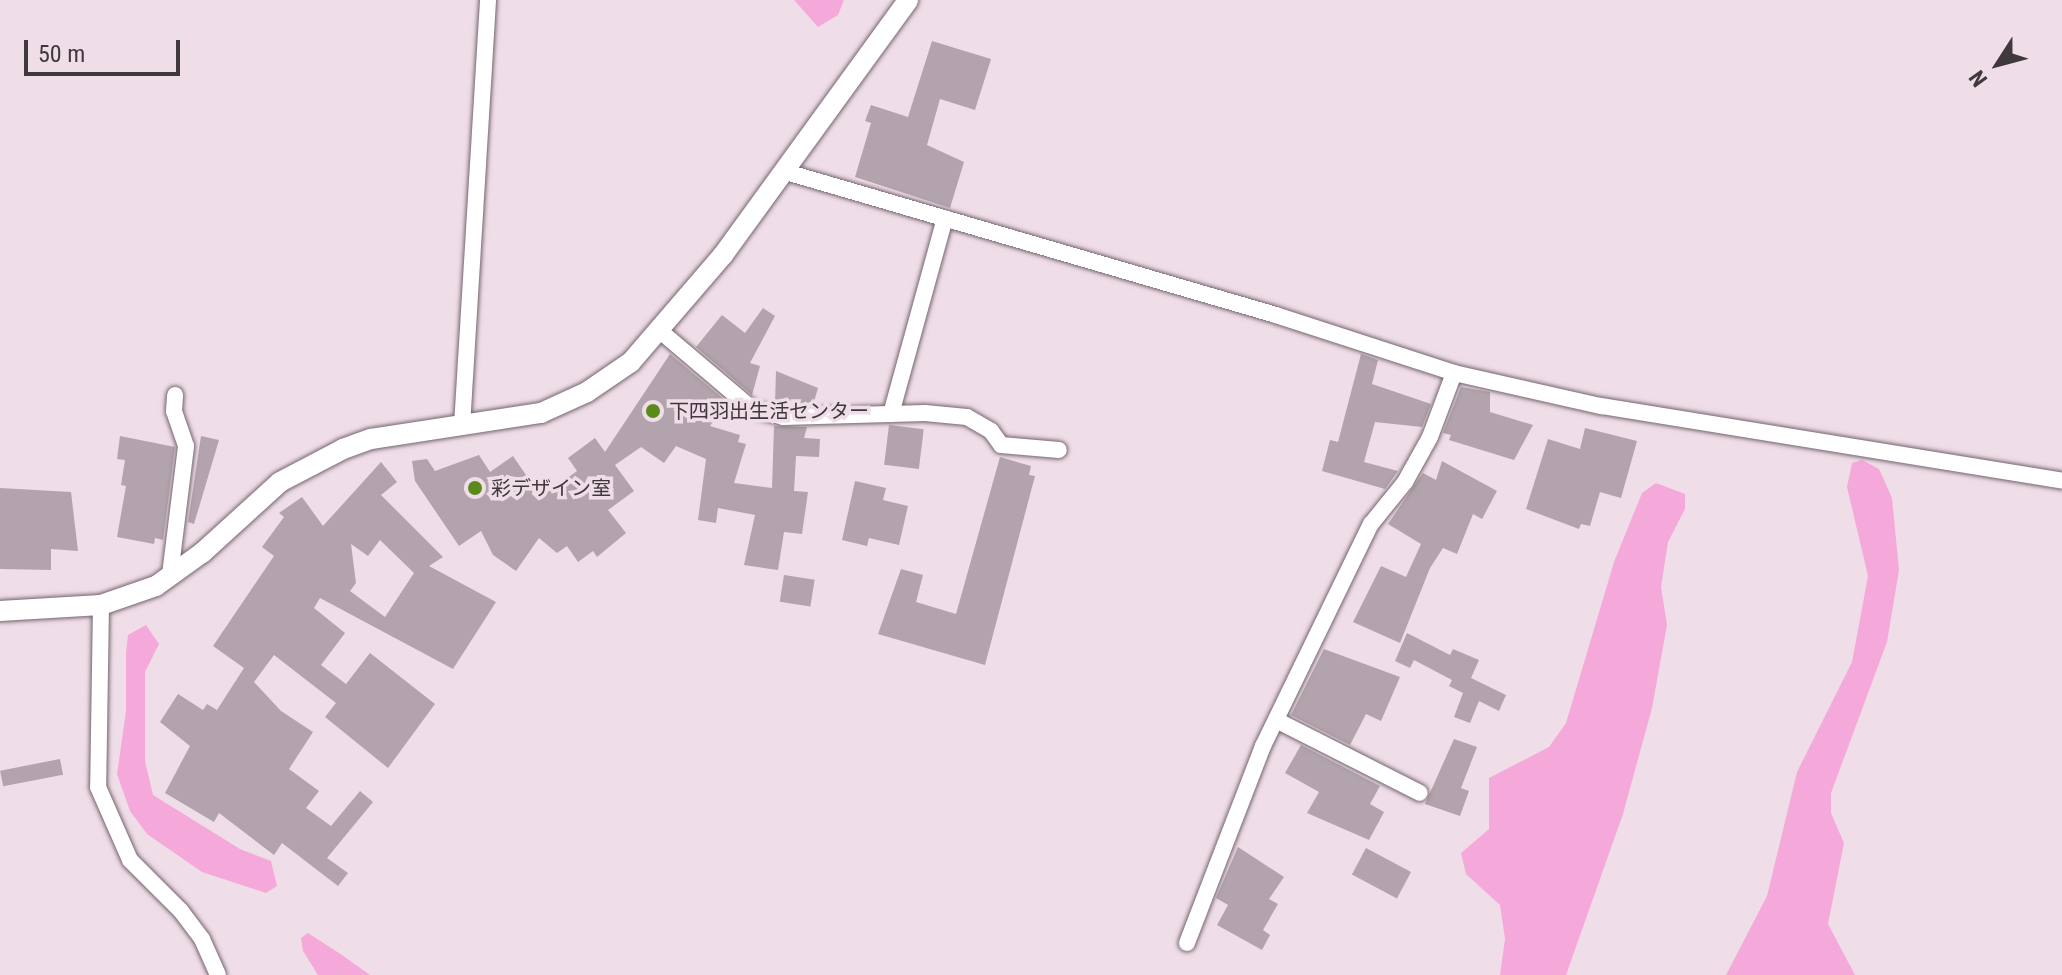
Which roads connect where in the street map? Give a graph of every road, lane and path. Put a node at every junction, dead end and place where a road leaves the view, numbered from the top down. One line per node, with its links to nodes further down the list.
1 (488, 0): 9 (street)
2 (908, 0): 3 (street)
3 (786, 172): 4 (street); 5 (street)
4 (945, 218): 6 (street); 8 (street)
5 (659, 330): 8 (street); 9 (street)
6 (1454, 373): 11 (street); 15 (street)
7 (175, 395): 12 (street)
8 (891, 414): 10 (street)
9 (462, 426): 12 (street)
10 (1059, 450)
11 (2062, 481)
12 (170, 575): 13 (street)
13 (101, 605): 14 (street); 18 (street)
14 (0, 611)
15 (1276, 720): 16 (street); 17 (street)
16 (1420, 793)
17 (1187, 943)
18 (218, 975)

